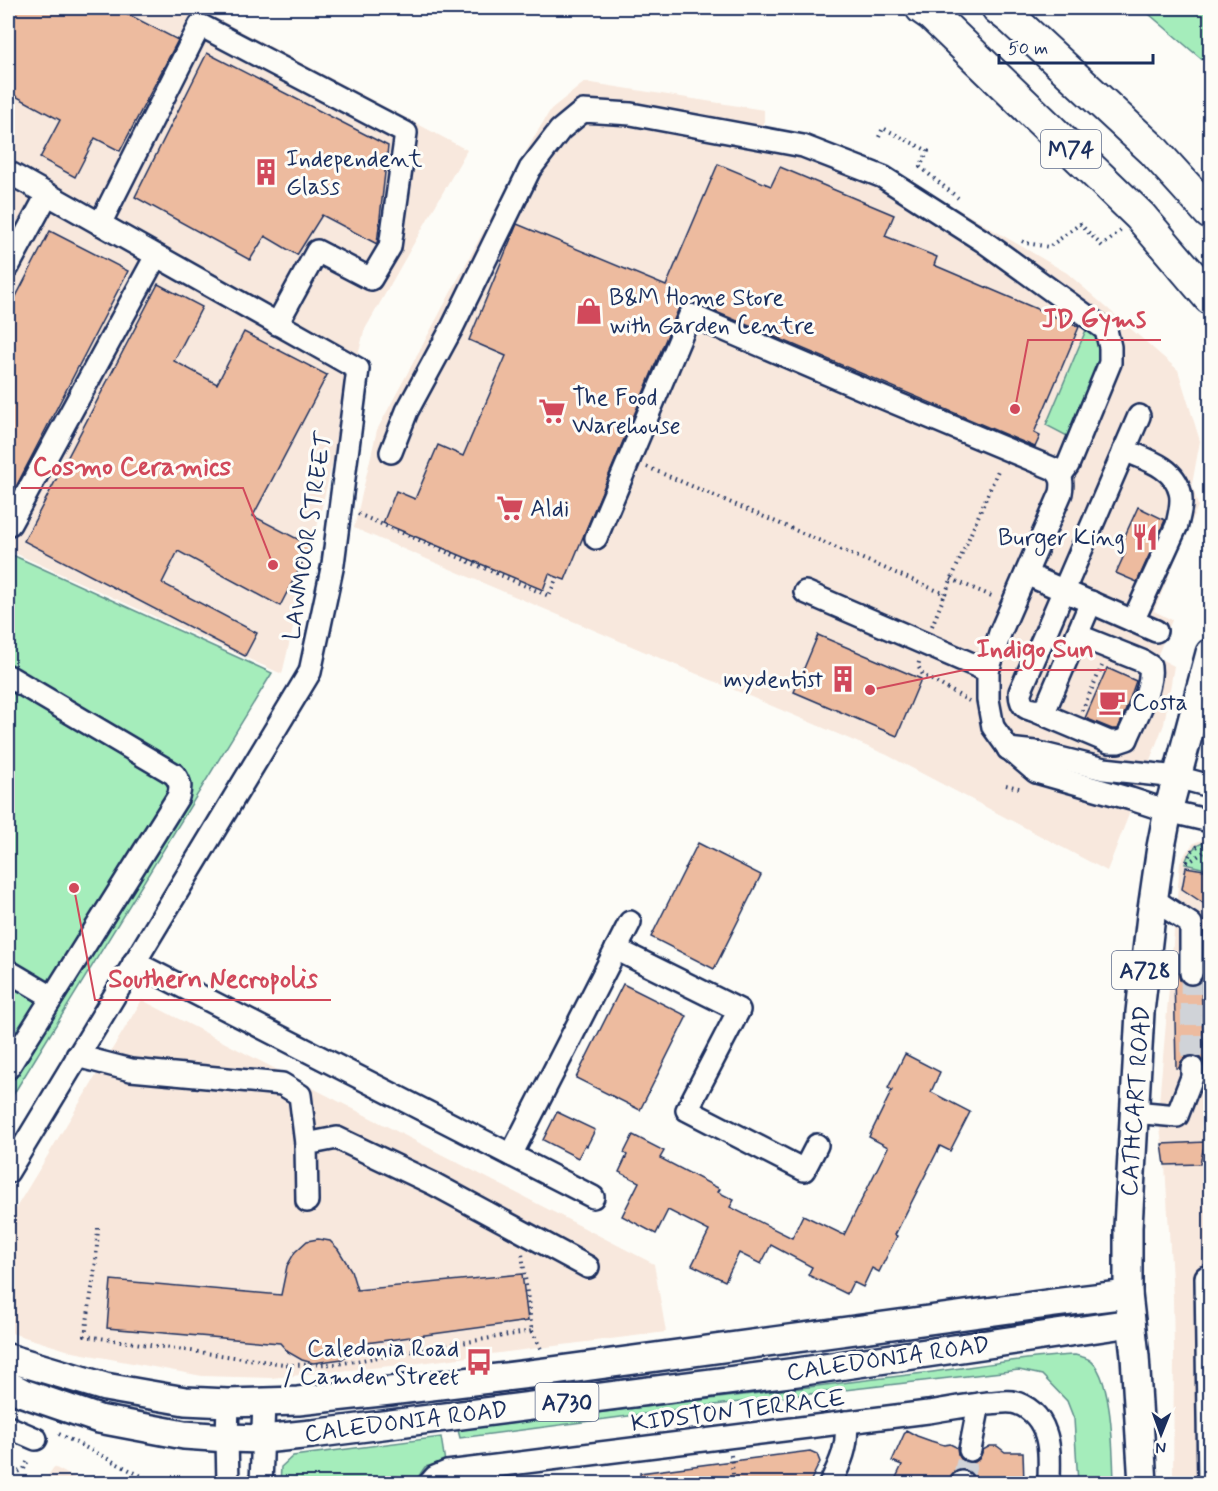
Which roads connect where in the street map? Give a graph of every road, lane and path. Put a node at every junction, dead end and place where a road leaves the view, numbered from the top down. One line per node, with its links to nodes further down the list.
1 (922, 8): 13 (highway, M74)
2 (998, 8): 7 (highway, M74)
3 (879, 137): 6 (path)
4 (8, 172): 5 (street, LAWMOOR STREET)
5 (47, 195): 8 (street, LAWMOOR STREET); 12 (street)
6 (963, 202)
7 (1210, 213)
8 (100, 224): 11 (street, LAWMOOR STREET); 14 (street)
9 (1017, 239): 10 (path)
10 (1102, 246)
11 (156, 255): 14 (street, LAWMOOR STREET); 22 (street)
12 (8, 267)
13 (1210, 298)
14 (277, 324): 47 (street, LAWMOOR STREET)
15 (1139, 416): 17 (street)
16 (1007, 450): 19 (path); 19 (street); 20 (street)
17 (1124, 450): 26 (street); 29 (street)
18 (391, 452): 20 (street)
19 (629, 459): 23 (street)
20 (1061, 475): 24 (street)
21 (370, 519): 25 (path)
22 (10, 524)
23 (596, 538)
24 (1026, 574): 26 (street); 34 (street)
25 (557, 577)
26 (1064, 591): 28 (street); 36 (street)
27 (805, 592): 34 (street)
28 (1090, 602): 29 (street); 31 (street)
29 (1133, 621): 30 (street)
30 (1156, 631)
31 (1077, 635): 36 (street); 37 (street)
32 (1210, 653): 39 (main road, CATHCART ROAD / A728)
33 (1105, 659): 37 (path)
34 (988, 671): 38 (street)
35 (8, 676): 50 (street)
36 (1033, 710): 37 (street)
37 (1074, 728)
38 (1008, 748): 39 (street); 41 (street)
39 (1177, 777): 40 (street); 41 (main road, CATHCART ROAD / A728)
40 (1210, 786)
41 (1168, 811): 42 (street); 44 (main road, CATHCART ROAD / A728)
42 (1210, 821)
43 (1210, 846): 43 (path)
44 (1153, 899): 49 (street); 54 (main road, CATHCART ROAD / A728)
45 (630, 922): 46 (street)
46 (616, 949): 56 (street); 57 (street)
47 (134, 962): 51 (street, LAWMOOR STREET); 57 (street)
48 (8, 971): 50 (street)
49 (1191, 973)
50 (52, 997): 52 (street)
51 (77, 1056): 55 (street); 58 (street, LAWMOOR STREET)
52 (8, 1068)
53 (1192, 1068): 54 (street)
54 (1134, 1112): 65 (main road, CATHCART ROAD / A728)
55 (306, 1144): 60 (street); 61 (street)
56 (817, 1145)
57 (511, 1155): 59 (street)
58 (8, 1172)
59 (593, 1197)
60 (307, 1201)
61 (507, 1222): 63 (street); 67 (path)
62 (98, 1228): 67 (path)
63 (588, 1267)
64 (1210, 1277): 90 (street)
65 (1128, 1294): 66 (main road, CATHCART ROAD / A728); 71 (main road, CALEDONIA ROAD / A730)
66 (1131, 1323): 80 (main road, CALEDONIA ROAD / A730); 89 (main road, CATHCART ROAD / A728)
67 (532, 1331): 68 (path)
68 (543, 1352)
69 (8, 1358): 72 (main road, CALEDONIA ROAD / A730)
70 (8, 1385): 78 (main road, CALEDONIA ROAD / A730)
71 (264, 1402): 72 (main road, CALEDONIA ROAD / A730); 80 (street)
72 (228, 1403): 78 (street)
73 (979, 1404): 74 (street, KIDSTON TERRACE); 81 (street); 88 (street, KIDSTON TERRACE)
74 (846, 1422): 77 (street, KIDSTON TERRACE); 87 (street)
75 (8, 1427): 79 (street)
76 (59, 1434): 83 (path)
77 (728, 1436): 82 (street, KIDSTON TERRACE); 86 (path)
78 (227, 1438): 80 (main road, CALEDONIA ROAD / A730); 84 (street)
79 (36, 1439)
80 (263, 1439): 85 (street)
81 (970, 1450)
82 (438, 1478)
83 (157, 1484)
84 (228, 1484)
85 (261, 1484)
86 (734, 1484)
87 (830, 1484)
88 (1049, 1484)
89 (1143, 1484)
90 (1209, 1484)

